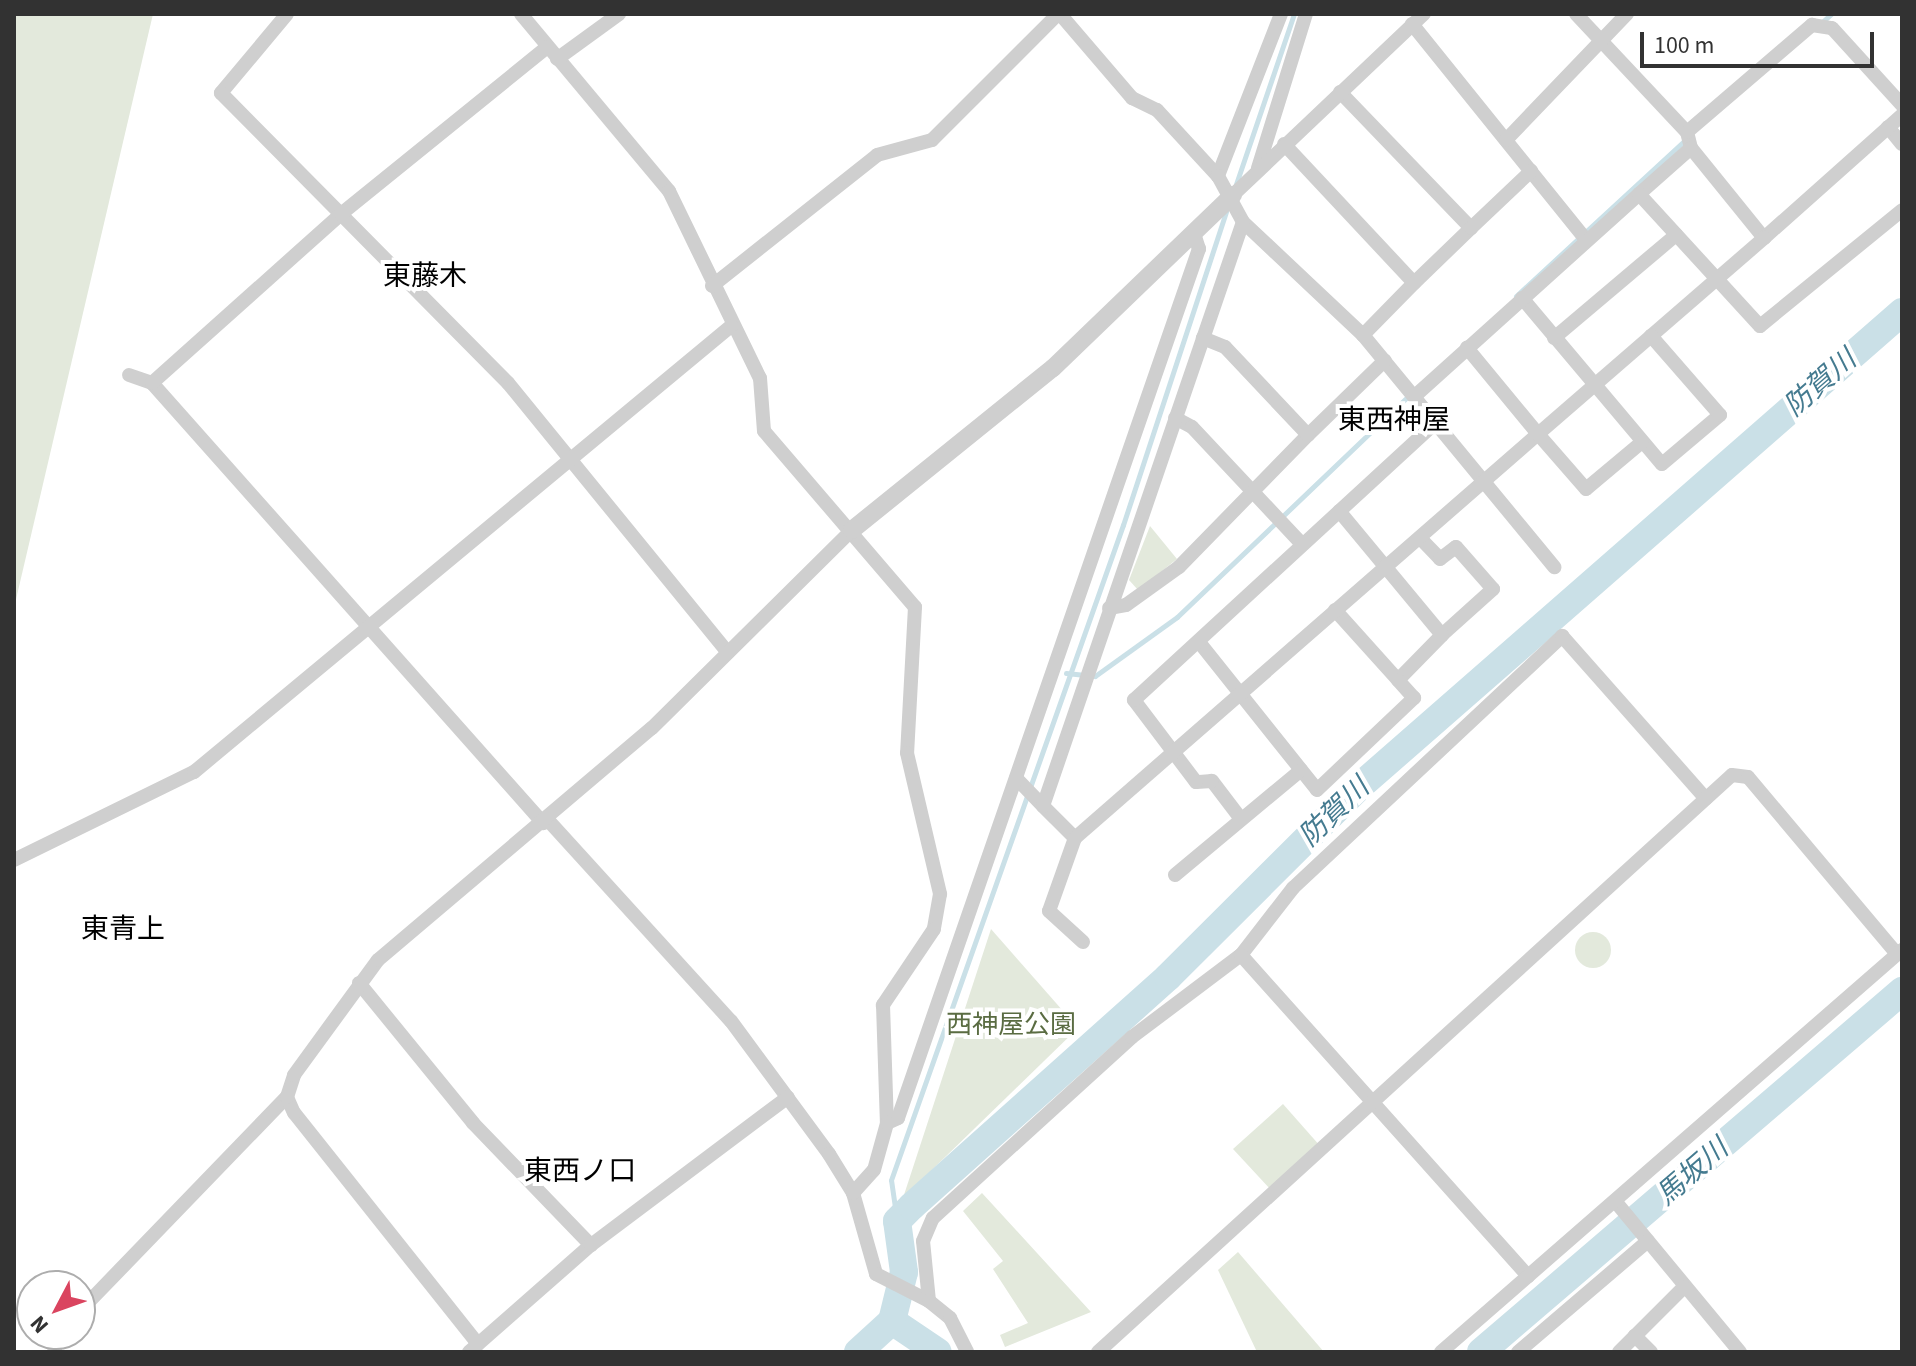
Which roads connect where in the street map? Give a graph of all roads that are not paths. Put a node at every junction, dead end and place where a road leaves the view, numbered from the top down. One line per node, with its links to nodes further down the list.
1 (287, 14): 27 (street)
2 (521, 14): 11 (street)
3 (619, 14): 11 (street)
4 (1281, 14): 23 (street)
5 (1306, 14): 21 (street)
6 (1576, 14): 10 (street)
7 (1627, 14): 10 (street)
8 (1053, 16): 23 (street); 36 (street)
9 (1418, 19): 12 (street); 17 (street)
10 (1600, 41): 16 (street); 17 (street)
11 (552, 53): 27 (street); 36 (street)
12 (1340, 92): 18 (street); 29 (street)
13 (1902, 105): 16 (street)
14 (1902, 115): 15 (street)
15 (1888, 127): 19 (street); 32 (street)
16 (1687, 132): 20 (street)
17 (1506, 140): 22 (street)
18 (1284, 144): 21 (street); 35 (street)
19 (1902, 144)
20 (1691, 148): 24 (street); 32 (street)
21 (1258, 168): 25 (street)
22 (1531, 171): 29 (street); 33 (street)
23 (1218, 176): 25 (street)
24 (1639, 194): 31 (street); 33 (street)
25 (1233, 195): 28 (street); 30 (street)
26 (1902, 210): 34 (street)
27 (341, 214): 46 (street); 54 (street)
28 (1243, 222): 39 (street); 41 (street)
29 (1471, 228): 35 (street)
30 (1194, 234): 58 (street); 73 (street)
31 (1676, 235): 34 (street); 42 (street)
32 (1764, 238): 34 (street)
33 (1586, 240): 37 (street)
34 (1717, 279): 40 (street)
35 (1414, 283): 39 (street)
36 (712, 286): 38 (street)
37 (1522, 298): 42 (street); 43 (street)
38 (731, 326): 54 (street); 58 (street)
39 (1363, 335): 44 (street)
40 (1651, 336): 47 (street); 53 (street)
41 (1203, 338): 49 (street); 52 (street)
42 (1554, 338): 47 (street)
43 (1467, 348): 48 (street); 51 (street)
44 (1385, 360): 48 (street); 52 (street)
45 (129, 375): 46 (street)
46 (152, 383): 65 (street)
47 (1593, 387): 51 (street); 53 (street)
48 (1412, 391): 50 (street)
49 (1175, 418): 56 (street); 63 (street)
50 (1437, 421): 55 (street); 57 (street)
51 (1538, 434): 53 (street); 55 (street)
52 (1308, 435): 56 (street)
53 (1642, 442)
54 (567, 462): 65 (street); 68 (street)
55 (1485, 480): 59 (street); 62 (street)
56 (1254, 491): 60 (street); 63 (street)
57 (1339, 511): 60 (street); 61 (street)
58 (852, 530): 68 (street); 88 (street)
59 (1420, 538): 61 (street); 66 (street)
60 (1302, 544): 67 (street)
61 (1386, 567): 64 (street); 66 (street)
62 (1554, 567)
63 (1109, 608): 75 (street)
64 (1335, 610): 69 (street); 70 (street)
65 (368, 629): 77 (street); 79 (street)
66 (1442, 635): 69 (street)
67 (1199, 642): 70 (street); 71 (street)
68 (728, 653): 77 (street)
69 (1398, 680): 72 (street)
70 (1239, 692): 71 (street); 72 (street)
71 (1172, 749): 76 (street); 78 (street)
72 (1301, 770): 76 (street)
73 (1016, 778): 75 (street); 88 (street)
74 (1706, 799): 82 (street); 83 (street); 87 (street)
75 (1043, 806): 78 (street)
76 (1241, 819): 80 (street)
77 (545, 821): 84 (street); 86 (street)
78 (1075, 838): 81 (street)
79 (14, 860)
80 (1175, 875)
81 (1083, 942)
82 (1899, 952): 90 (street)
83 (1241, 955): 87 (street); 96 (street)
84 (359, 983): 85 (street); 92 (street)
85 (287, 1097): 95 (street); 98 (street)
86 (788, 1097): 89 (street); 92 (street)
87 (1376, 1104): 93 (street); 100 (street)
88 (887, 1123): 89 (street)
89 (853, 1193): 96 (street)
90 (1617, 1204): 91 (street); 93 (street)
91 (1645, 1236): 94 (street); 102 (street)
92 (591, 1245): 98 (street)
93 (1528, 1276): 101 (street)
94 (1684, 1287): 97 (street); 105 (street)
95 (96, 1294)
96 (922, 1298): 99 (street)
97 (1635, 1336): 103 (street); 104 (street)
98 (473, 1348)
99 (967, 1352)
100 (1098, 1352)
101 (1441, 1352)
102 (1518, 1352)
103 (1619, 1352)
104 (1651, 1352)
105 (1740, 1352)

